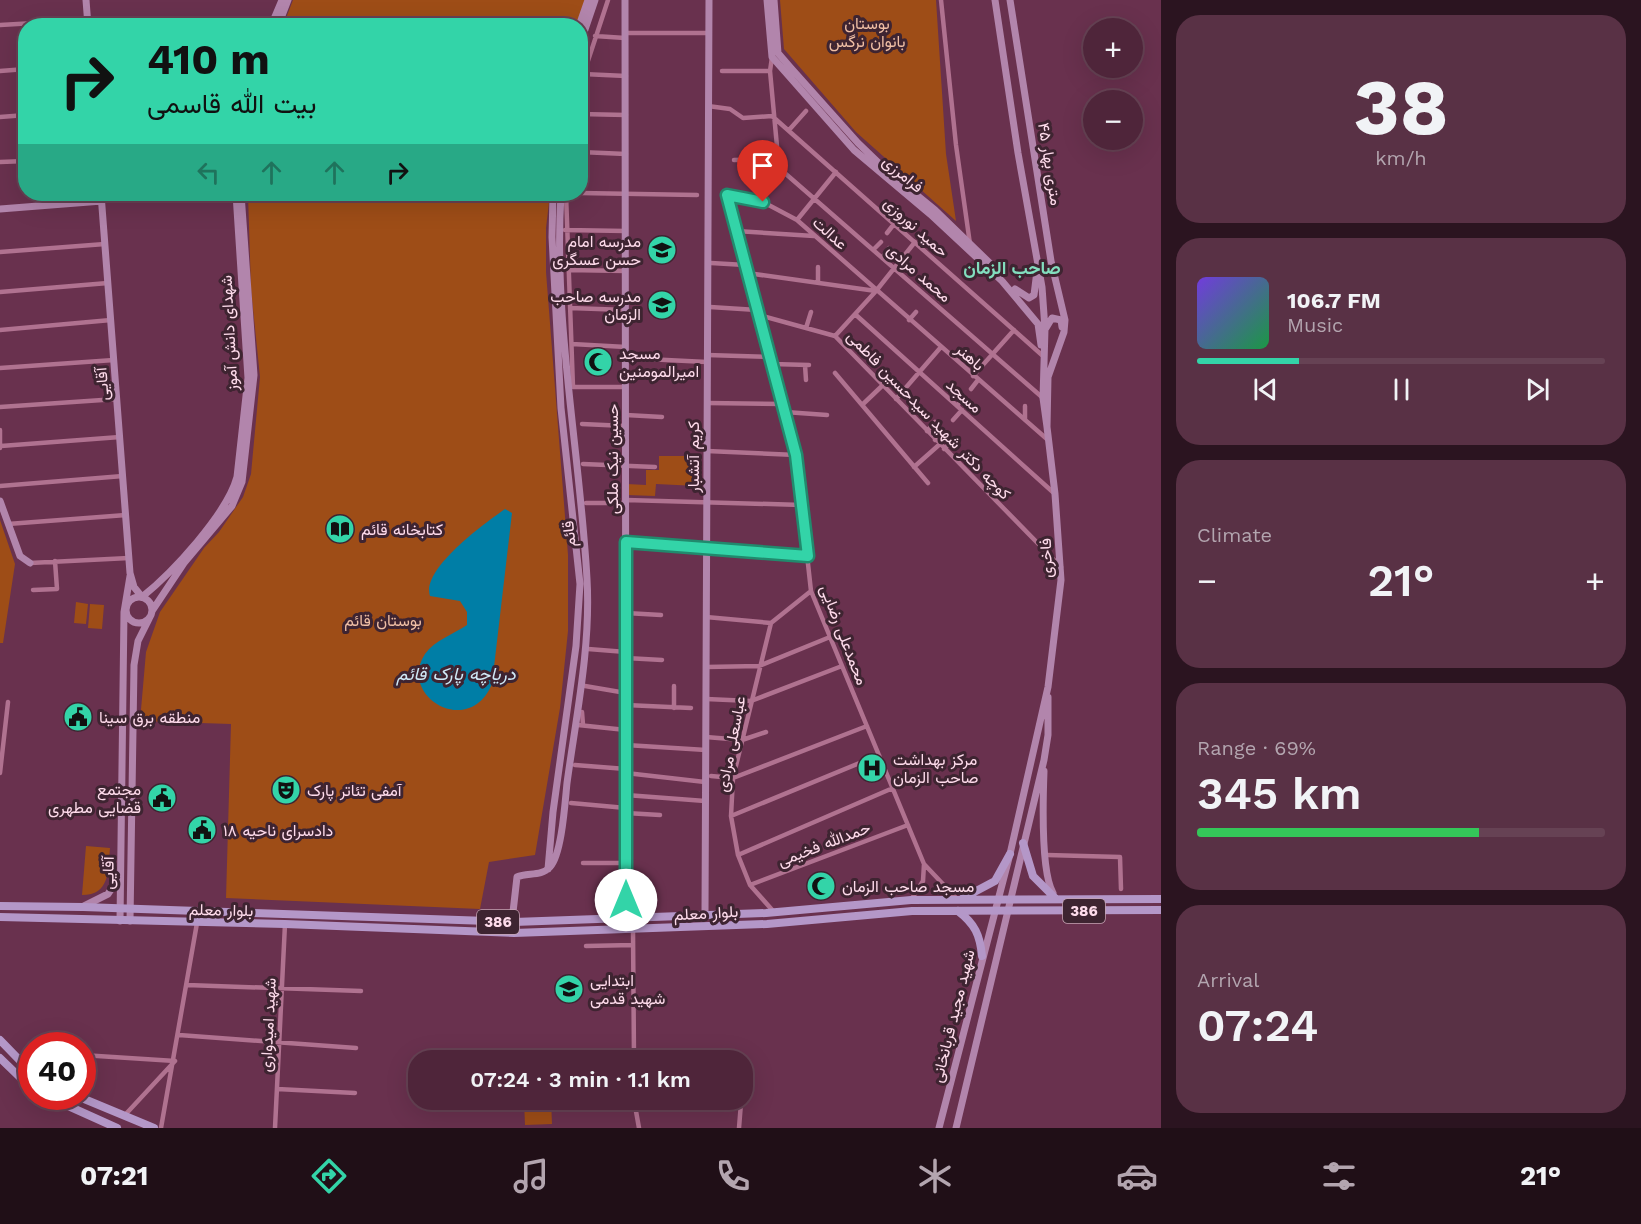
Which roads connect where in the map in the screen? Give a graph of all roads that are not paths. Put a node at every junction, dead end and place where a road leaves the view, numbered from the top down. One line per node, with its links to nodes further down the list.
1 (86, 0): 14 (main road)
2 (282, 0): 15 (main road)
3 (288, 0): 16 (main road)
4 (588, 0): 17 (main road)
5 (595, 0): 18 (main road)
6 (608, 0): 23 (street)
7 (625, 0): 22 (main road, حسین نیک ملکی)
8 (709, 0): 21 (main road, کریم آتشبار)
9 (767, 0): 24 (main road)
10 (774, 0): 70 (main road, فرامرزی)
11 (941, 0): 70 (street)
12 (995, 0): 76 (main road, ۴۵ متری بهار)
13 (1010, 0): 100 (main road, ۴۵ متری بهار)
14 (88, 18)
15 (275, 18)
16 (281, 18)
17 (582, 18)
18 (588, 21)
19 (0, 25): 20 (street)
20 (18, 25)
21 (709, 33): 22 (street); 32 (main road, کریم آتشبار)
22 (625, 35): 23 (street); 31 (main road, حسین نیک ملکی)
23 (595, 36): 25 (street)
24 (772, 57): 29 (street); 106 (main road, فرامرزی)
25 (588, 58)
26 (18, 69): 27 (street)
27 (0, 70)
28 (722, 70): 29 (street)
29 (770, 71): 37 (street)
30 (588, 74): 31 (street)
31 (626, 76): 35 (main road, حسین نیک ملکی)
32 (708, 106): 37 (street); 109 (main road, کریم آتشبار)
33 (806, 111): 39 (street)
34 (588, 114): 35 (street)
35 (626, 115): 41 (main road, حسین نیک ملکی)
36 (18, 116): 38 (street)
37 (772, 116): 39 (street, حمید نوروزی); 42 (street)
38 (0, 117)
39 (789, 130): 46 (street, حمید نوروزی)
40 (588, 152): 41 (street)
41 (626, 154): 48 (main road, حسین نیک ملکی)
42 (777, 159): 43 (street); 51 (street, محمد مرادی)
43 (734, 160)
44 (18, 161): 45 (street)
45 (0, 162)
46 (836, 172): 51 (street); 61 (street, حمید نوروزی)
47 (588, 193): 48 (street)
48 (626, 194): 49 (street); 63 (main road, حسین نیک ملکی)
49 (697, 195)
50 (727, 195): 60 (street, عدالت); 64 (street, محمدعلی رضایی)
51 (815, 199): 60 (street); 71 (street, محمد مرادی)
52 (68, 201): 59 (main road)
53 (102, 201): 69 (main road, آقایی)
54 (236, 201): 176 (main road, شهدای دانش آموز)
55 (242, 201): 176 (main road)
56 (553, 201): 237 (main road, قائم)
57 (561, 201): 237 (main road, قائم)
58 (566, 201): 62 (street)
59 (0, 209)
60 (797, 220): 66 (street, عدالت)
61 (894, 224): 65 (street); 68 (street, حمید نوروزی)
62 (565, 230): 63 (street); 80 (street)
63 (626, 231): 81 (main road, حسین نیک ملکی)
64 (736, 231): 66 (street); 77 (street, محمدعلی رضایی)
65 (887, 233)
66 (814, 236): 85 (street, عدالت)
67 (881, 242): 71 (street)
68 (915, 242): 79 (street); 99 (street, حمید نوروزی)
69 (105, 244): 73 (street); 83 (main road, آقایی)
70 (970, 244): 76 (main road, فرامرزی)
71 (874, 249): 74 (street, محمد مرادی)
72 (889, 249): 74 (street)
73 (0, 252)
74 (883, 257): 79 (street, محمد مرادی)
75 (711, 263): 77 (street)
76 (1038, 263): 97 (main road, ۴۵ متری بهار)
77 (745, 265): 82 (street, محمدعلی رضایی)
78 (818, 267): 84 (street)
79 (895, 267): 85 (street); 105 (street, محمد مرادی)
80 (568, 270): 81 (street); 88 (street)
81 (626, 271): 89 (main road, حسین نیک ملکی)
82 (747, 273): 84 (street); 90 (street, محمدعلی رضایی)
83 (108, 283): 86 (street); 94 (main road, آقایی)
84 (818, 283): 85 (street)
85 (876, 291): 93 (street); 95 (street, باهنر)
86 (0, 292)
87 (710, 307): 90 (street, کوچه دکتر شهید سیدحسین فاطمی)
88 (570, 308): 89 (street); 102 (street)
89 (626, 310): 103 (main road, حسین نیک ملکی)
90 (758, 312): 96 (street, کوچه دکتر شهید سیدحسین فاطمی); 107 (street, محمدعلی رضایی)
91 (811, 312): 96 (street)
92 (916, 312): 95 (street)
93 (856, 315): 101 (street); 113 (street, مسجد)
94 (111, 320): 98 (street); 110 (main road, آقایی)
95 (909, 320): 104 (street, باهنر)
96 (806, 328): 101 (street, کوچه دکتر شهید سیدحسین فاطمی)
97 (1045, 329): 100 (main road); 106 (main road, فاخری)
98 (0, 330)
99 (1014, 330): 105 (street); 106 (street, حمید نوروزی)
100 (1064, 332): 143 (main road, فاخری)
101 (835, 336): 118 (street, کوچه دکتر شهید سیدحسین فاطمی)
102 (572, 344): 103 (street); 119 (street)
103 (626, 347): 108 (main road, حسین نیک ملکی)
104 (941, 347): 113 (street); 115 (street, باهنر)
105 (993, 354): 115 (street); 122 (street, محمد مرادی)
106 (1043, 356): 122 (main road, فاخری)
107 (770, 357): 109 (street); 111 (street, محمدعلی رضایی)
108 (626, 358): 109 (street); 119 (main road, حسین نیک ملکی)
109 (707, 359): 125 (main road, کریم آتشبار)
110 (114, 360): 112 (street); 123 (main road, آقایی)
111 (772, 364): 116 (street); 126 (street, محمدعلی رضایی)
112 (0, 368)
113 (920, 372): 124 (street); 128 (street, مسجد)
114 (835, 373): 127 (street)
115 (973, 376): 117 (street, باهنر)
116 (806, 380)
117 (978, 380): 120 (street); 139 (street, باهنر)
118 (883, 385): 124 (street, کوچه دکتر شهید سیدحسین فاطمی); 127 (street)
119 (626, 387): 134 (main road, حسین نیک ملکی)
120 (970, 389)
121 (963, 398): 128 (street)
122 (1042, 398): 143 (main road, فاخری)
123 (117, 399): 130 (street); 147 (main road, آقایی)
124 (896, 399): 145 (street, کوچه دکتر شهید سیدحسین فاطمی)
125 (707, 403): 126 (street); 154 (main road, کریم آتشبار)
126 (783, 404): 132 (street, محمدعلی رضایی)
127 (862, 405): 159 (street)
128 (957, 406): 131 (street, مسجد)
129 (1025, 406): 139 (street)
130 (0, 407)
131 (962, 410): 137 (street, مسجد); 138 (street)
132 (785, 412): 135 (street); 155 (street, محمدعلی رضایی)
133 (976, 413): 137 (street)
134 (626, 415): 136 (street); 142 (main road, حسین نیک ملکی)
135 (827, 415)
136 (662, 417)
137 (971, 418): 163 (street, مسجد)
138 (953, 420)
139 (1025, 420): 150 (street, باهنر)
140 (935, 422): 145 (street)
141 (582, 424): 142 (street)
142 (626, 426): 157 (main road, حسین نیک ملکی)
143 (1047, 427): 150 (main road, فاخری)
144 (0, 430): 152 (street)
145 (927, 431): 148 (street, کوچه دکتر شهید سیدحسین فاطمی)
146 (944, 431): 148 (street)
147 (120, 437): 152 (street); 160 (main road, آقایی)
148 (935, 440): 151 (street, کوچه دکتر شهید سیدحسین فاطمی)
149 (953, 440): 153 (street)
150 (1048, 440): 163 (main road, فاخری)
151 (940, 444): 153 (street, کوچه دکتر شهید سیدحسین فاطمی); 159 (street)
152 (1, 447)
153 (944, 449): 178 (street, کوچه دکتر شهید سیدحسین فاطمی)
154 (707, 451): 155 (street); 166 (main road, کریم آتشبار)
155 (796, 455): 168 (street, محمدعلی رضایی)
156 (583, 464): 157 (street)
157 (626, 465): 158 (street); 165 (main road, حسین نیک ملکی)
158 (655, 467)
159 (914, 467): 161 (street)
160 (123, 476): 162 (street); 169 (main road, آقایی)
161 (928, 483)
162 (0, 486)
163 (1055, 494): 178 (main road, فاخری)
164 (0, 501): 170 (main road)
165 (626, 502): 166 (street); 167 (street); 171 (main road, حسین نیک ملکی)
166 (707, 502): 168 (street); 172 (main road, کریم آتشبار)
167 (586, 503)
168 (802, 506): 173 (street, محمدعلی رضایی)
169 (126, 515): 170 (street); 174 (main road, آقایی)
170 (8, 524): 177 (main road)
171 (626, 542): 172 (street); 185 (main road, حسین نیک ملکی)
172 (706, 550): 173 (street); 187 (main road, کریم آتشبار)
173 (808, 556): 181 (street, محمدعلی رضایی)
174 (129, 558): 175 (street); 179 (main road, آقایی)
175 (55, 561): 177 (street); 180 (street)
176 (182, 561): 182 (main road); 184 (main road)
177 (30, 563)
178 (1060, 567): 199 (main road, فاخری)
179 (130, 573): 182 (main road, آقایی); 183 (main road, آقایی)
180 (33, 590)
181 (812, 591): 189 (street); 190 (street, محمدعلی رضایی)
182 (142, 597): 183 (main road); 184 (main road)
183 (126, 607): 188 (main road); 238 (main road, آقایی)
184 (152, 611): 188 (main road)
185 (626, 613): 186 (street); 192 (main road, حسین نیک ملکی)
186 (661, 615)
187 (706, 617): 189 (street); 196 (main road, کریم آتشبار)
188 (149, 619): 241 (main road, آقایی)
189 (771, 623): 194 (street, عباسعلی مرادی)
190 (830, 637): 194 (street); 195 (street, محمدعلی رضایی)
191 (588, 649): 192 (street)
192 (626, 655): 193 (street); 200 (main road, حسین نیک ملکی)
193 (662, 660)
194 (759, 666): 196 (street); 202 (street, عباسعلی مرادی)
195 (842, 666): 202 (street); 208 (street, محمدعلی رضایی)
196 (706, 667): 201 (main road, کریم آتشبار)
197 (585, 686): 200 (street)
198 (674, 686): 205 (street)
199 (1048, 687): 216 (main road, فاخری); 231 (main road, فاخری)
200 (626, 693): 204 (main road, حسین نیک ملکی)
201 (706, 699): 202 (street); 211 (main road, کریم آتشبار)
202 (752, 701): 212 (street, عباسعلی مرادی)
203 (8, 702): 219 (street)
204 (626, 705): 205 (street); 209 (main road, حسین نیک ملکی)
205 (674, 708): 206 (street)
206 (691, 708)
207 (582, 712): 209 (street)
208 (867, 726): 215 (street, محمدعلی رضایی); 220 (street)
209 (626, 730): 213 (main road, حسین نیک ملکی)
210 (766, 732): 212 (street)
211 (706, 737): 212 (street); 214 (main road, کریم آتشبار)
212 (742, 740): 220 (street, عباسعلی مرادی)
213 (626, 745): 214 (street); 218 (main road, حسین نیک ملکی)
214 (706, 750): 221 (main road, کریم آتشبار)
215 (879, 755): 222 (street, محمدعلی رضایی); 228 (street)
216 (1044, 760): 230 (main road, فاخری); 233 (main road)
217 (575, 765): 218 (street)
218 (626, 771): 221 (street); 223 (main road, حسین نیک ملکی)
219 (0, 773)
220 (733, 778): 221 (street); 228 (street, عباسعلی مرادی)
221 (708, 779): 224 (main road, کریم آتشبار)
222 (893, 788): 229 (street, محمدعلی رضایی); 232 (street)
223 (626, 795): 224 (street); 226 (main road, حسین نیک ملکی)
224 (705, 801): 258 (main road, کریم آتشبار)
225 (571, 803): 226 (street)
226 (626, 810): 227 (street); 235 (main road, حسین نیک ملکی)
227 (660, 815)
228 (732, 816): 232 (street, عباسعلی مرادی)
229 (908, 825): 236 (street, محمدعلی رضایی); 239 (street, حمدالله فخیمی)
230 (1023, 843): 242 (main road); 247 (main road, فاخری)
231 (1010, 854): 245 (main road); 246 (main road, فاخری)
232 (738, 855): 239 (street, عباسعلی مرادی)
233 (1047, 855): 240 (street); 242 (main road)
234 (583, 863): 235 (street)
235 (626, 863): 260 (main road, حسین نیک ملکی)
236 (924, 864): 244 (street); 245 (street)
237 (548, 869): 263 (main road)
238 (121, 874): 249 (main road); 250 (main road, آقایی)
239 (750, 885): 257 (street, عباسعلی مرادی)
240 (1121, 890)
241 (131, 894): 251 (main road, آقایی); 252 (main road)
242 (1058, 899): 243 (main road, بلوار معلم / 386); 247 (main road, بلوار معلم / 386)
243 (1161, 899)
244 (911, 900): 245 (main road, بلوار معلم / 386); 257 (main road, بلوار معلم / 386)
245 (959, 900): 246 (main road, بلوار معلم / 386)
246 (996, 900): 247 (main road, بلوار معلم / 386); 255 (main road, فاخری)
247 (1009, 900): 256 (main road, شهید مجید قربانخانی)
248 (0, 906): 249 (main road, بلوار معلم / 386)
249 (83, 907): 250 (main road, بلوار معلم / 386)
250 (120, 909): 251 (main road, بلوار معلم / 386); 261 (main road, آقایی)
251 (130, 909): 252 (main road, بلوار معلم / 386); 262 (main road, آقایی)
252 (144, 910): 263 (main road, بلوار معلم / 386)
253 (1161, 910): 256 (main road, بلوار معلم / 386)
254 (958, 911): 255 (main road, بلوار معلم / 386); 266 (main road, بلوار معلم / 386); 269 (main road)
255 (993, 911): 256 (main road, بلوار معلم / 386); 269 (main road, شهید مجید قربانخانی)
256 (1006, 911): 285 (main road, شهید مجید قربانخانی)
257 (774, 912): 258 (main road, بلوار معلم / 386)
258 (705, 914): 260 (main road, بلوار معلم / 386)
259 (0, 917): 261 (main road, بلوار معلم / 386)
260 (626, 918): 263 (main road, بلوار معلم / 386)
261 (120, 921): 262 (main road, بلوار معلم / 386)
262 (130, 921): 264 (main road, بلوار معلم / 386)
263 (508, 922)
264 (197, 923): 265 (main road, بلوار معلم / 386); 270 (street)
265 (285, 924): 266 (main road, بلوار معلم / 386); 271 (street, شهيد امیدواری)
266 (633, 930): 267 (street)
267 (633, 945): 268 (street); 277 (street)
268 (586, 946)
269 (982, 956): 283 (main road, شهید مجید قربانخانی)
270 (187, 985): 271 (street); 273 (street)
271 (282, 988): 272 (street); 275 (street, شهيد امیدواری)
272 (361, 991)
273 (179, 1035): 275 (street); 281 (street)
274 (0, 1040): 280 (main road)
275 (279, 1043): 276 (street); 284 (street, شهيد امیدواری)
276 (356, 1048)
277 (634, 1050)
278 (96, 1056): 281 (street)
279 (0, 1058): 282 (main road)
280 (18, 1059)
281 (175, 1061): 294 (street); 298 (street)
282 (18, 1075)
283 (950, 1085): 285 (main road); 287 (main road, شهید مجید قربانخانی)
284 (277, 1089): 286 (street); 299 (street, شهيد امیدواری)
285 (965, 1089): 288 (main road, شهید مجید قربانخانی)
286 (355, 1093)
287 (946, 1100): 288 (main road); 293 (main road, شهید مجید قربانخانی)
288 (962, 1103): 295 (main road, شهید مجید قربانخانی)
289 (96, 1104): 294 (main road)
290 (76, 1110): 296 (main road)
291 (636, 1110): 300 (street)
292 (740, 1110): 301 (street)
293 (943, 1113): 295 (main road); 302 (main road, شهید مجید قربانخانی)
294 (124, 1116): 297 (main road)
295 (958, 1117): 303 (main road, شهید مجید قربانخانی)
296 (112, 1127)
297 (154, 1128)
298 (161, 1128)
299 (275, 1128)
300 (639, 1128)
301 (739, 1128)
302 (939, 1128)
303 (956, 1128)

